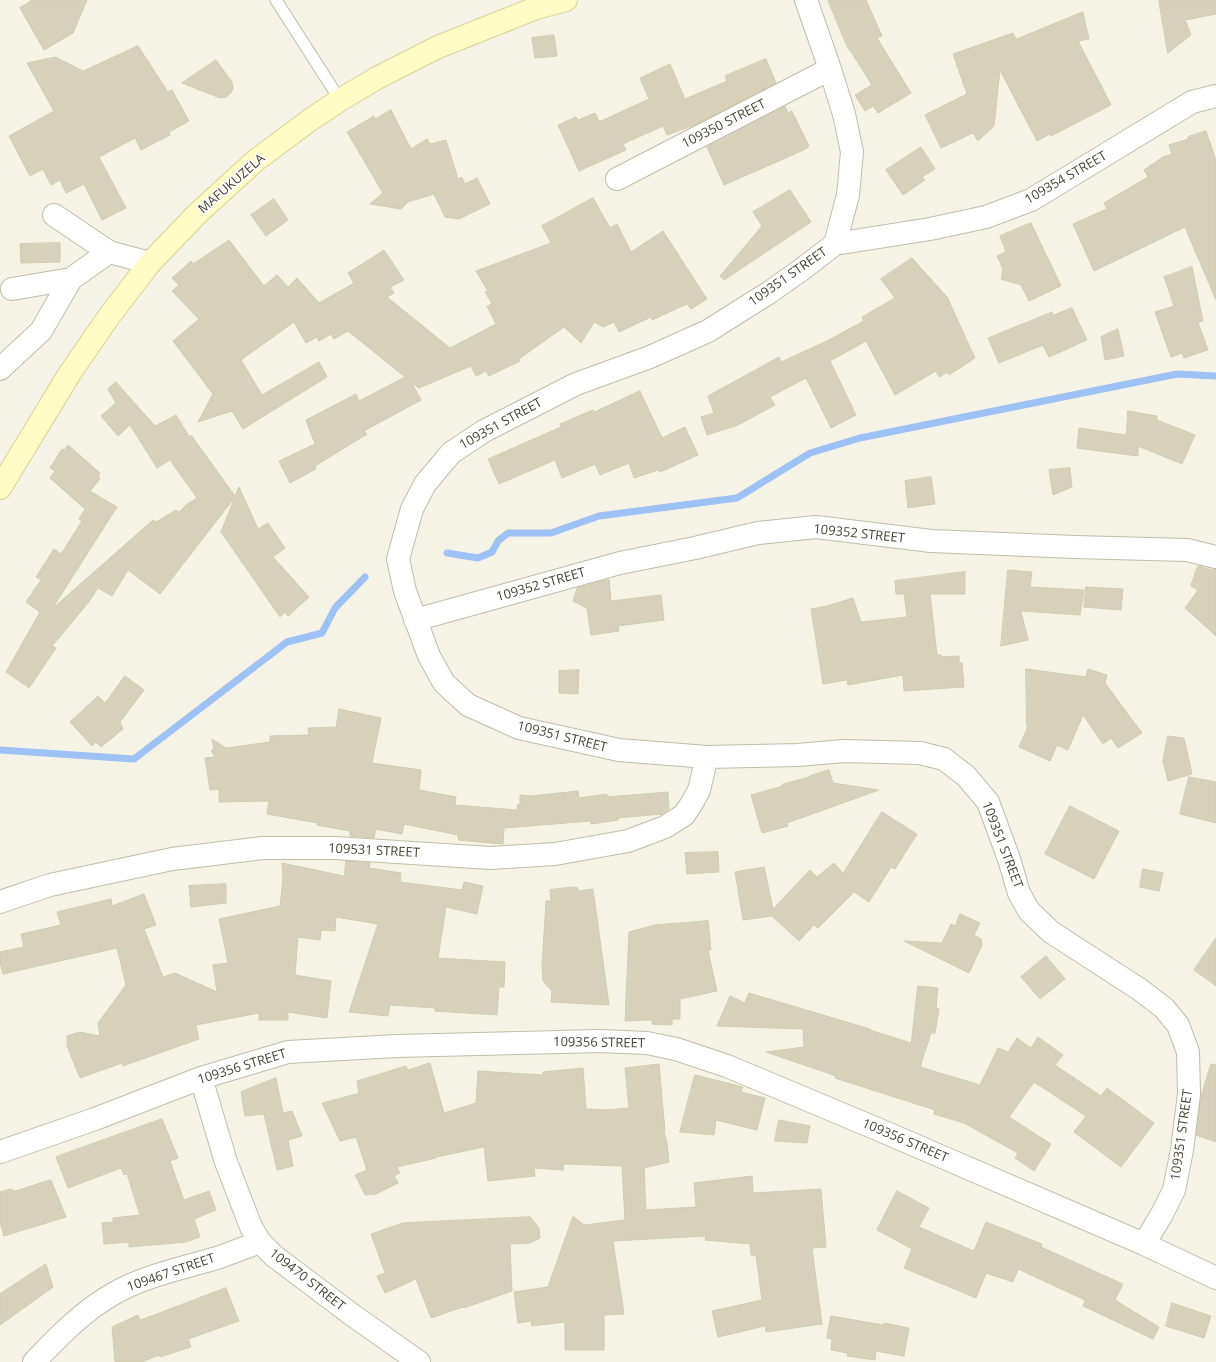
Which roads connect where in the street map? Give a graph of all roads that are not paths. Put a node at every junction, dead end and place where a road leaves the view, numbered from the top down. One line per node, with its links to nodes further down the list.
1 (276, 0): 6 (lane)
2 (566, 0): 6 (main road, MAFUKUZELA)
3 (806, 0): 4 (street, 109351 STREET)
4 (830, 69): 7 (street, 109350 STREET); 9 (street, 109351 STREET)
5 (1216, 96): 9 (street, 109354 STREET)
6 (340, 100): 11 (main road, MAFUKUZELA)
7 (617, 179)
8 (54, 215): 10 (street)
9 (835, 244): 17 (street, 109351 STREET)
10 (109, 252): 11 (street); 12 (street)
11 (150, 263): 15 (main road, MAFUKUZELA)
12 (71, 279): 13 (street); 14 (street)
13 (12, 289)
14 (0, 369)
15 (0, 488)
16 (1216, 557): 17 (street, 109352 STREET)
17 (415, 620): 18 (street, 109351 STREET)
18 (707, 756): 19 (street, 109531 STREET); 23 (street, 109351 STREET)
19 (0, 902)
20 (201, 1078): 21 (street, 109356 STREET); 22 (street, 109470 STREET); 23 (street, 109356 STREET)
21 (0, 1152)
22 (260, 1242): 25 (street, 109467 STREET); 26 (street, 109470 STREET)
23 (1144, 1244): 24 (street, 109356 STREET)
24 (1216, 1278)
25 (34, 1362)
26 (419, 1362)

